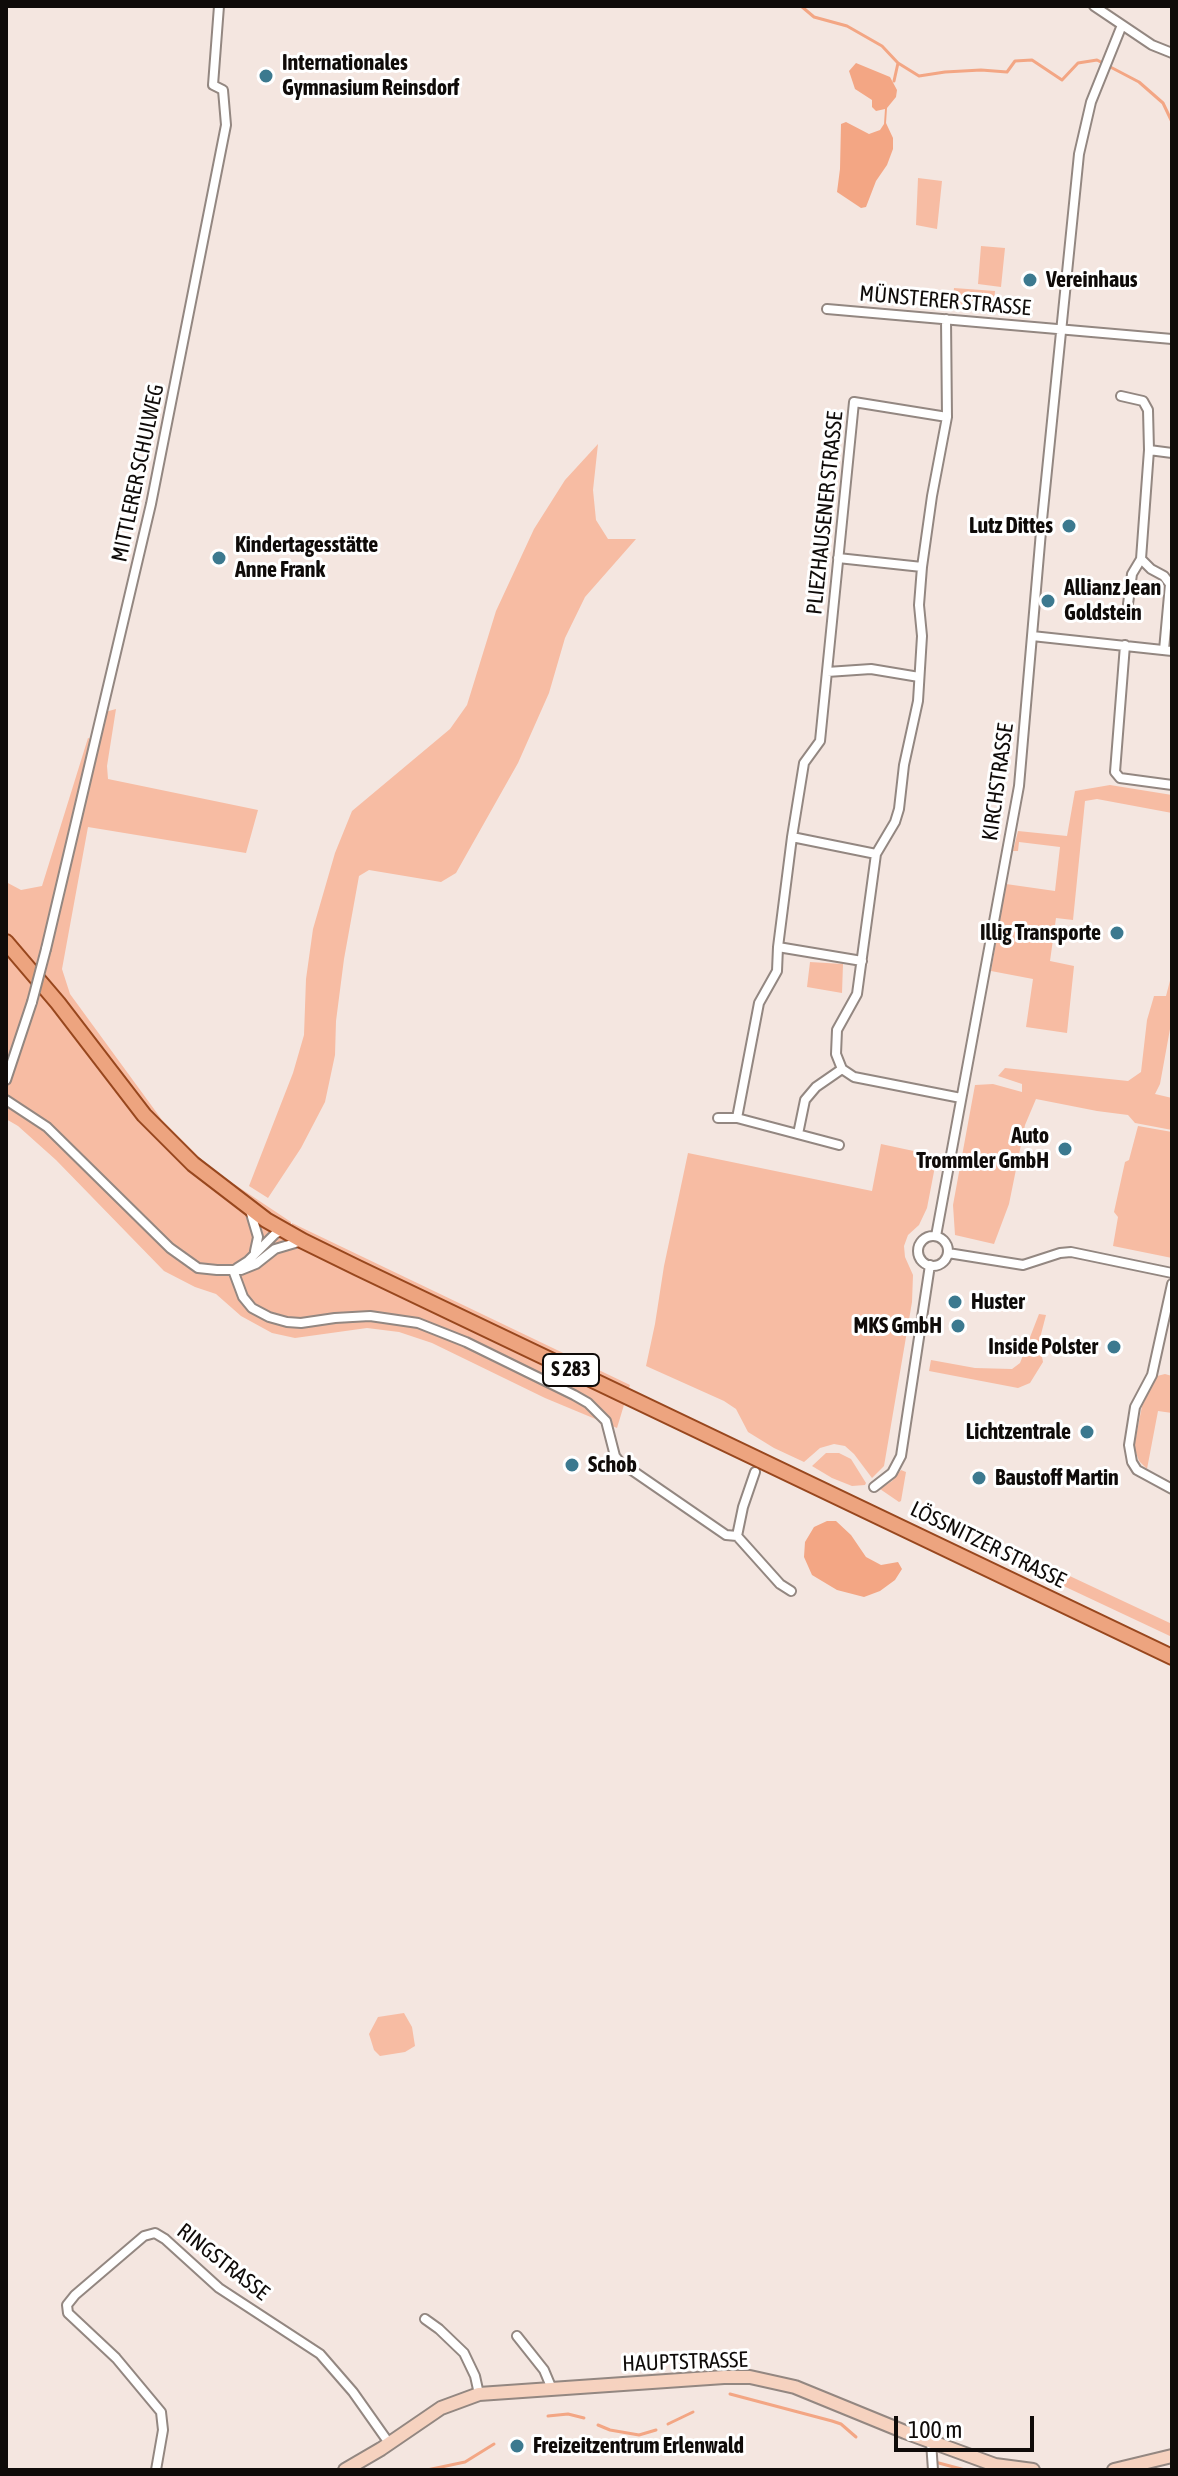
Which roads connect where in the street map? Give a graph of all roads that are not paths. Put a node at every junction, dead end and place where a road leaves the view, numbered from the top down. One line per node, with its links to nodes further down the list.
1 (219, 6): 29 (street, MITTLERER SCHULWEG, bridge)
2 (1094, 6): 3 (street)
3 (1122, 25): 4 (street); 7 (street, KIRCHSTRASSE)
4 (1172, 53)
5 (827, 309): 6 (street, MÜNSTERER STRASSE)
6 (946, 319): 7 (street, MÜNSTERER STRASSE); 10 (street)
7 (1061, 329): 8 (street); 17 (street, KIRCHSTRASSE)
8 (1172, 339)
9 (1121, 396): 11 (street)
10 (947, 417): 13 (street, PLIEZHAUSENER STRASSE); 15 (street)
11 (1149, 450): 12 (street); 14 (street)
12 (1172, 453)
13 (838, 558): 15 (street); 20 (street, PLIEZHAUSENER STRASSE)
14 (1141, 559): 16 (street); 19 (street)
15 (922, 567): 21 (street)
16 (1128, 604)
17 (1032, 636): 18 (street); 30 (street, KIRCHSTRASSE)
18 (1125, 645): 19 (street); 22 (street)
19 (1168, 651)
20 (827, 672): 21 (street); 23 (street, PLIEZHAUSENER STRASSE)
21 (919, 677): 24 (street)
22 (1172, 785)
23 (792, 837): 24 (street); 26 (street, PLIEZHAUSENER STRASSE)
24 (876, 854): 27 (street)
25 (6, 942): 36 (main road, S 283)
26 (778, 947): 27 (street); 33 (street, PLIEZHAUSENER STRASSE)
27 (862, 961): 28 (street)
28 (842, 1069): 30 (street); 34 (street)
29 (6, 1080)
30 (961, 1098): 38 (street, KIRCHSTRASSE)
31 (6, 1100): 44 (street)
32 (718, 1118): 33 (street)
33 (737, 1118): 34 (street)
34 (798, 1134): 35 (street)
35 (839, 1145)
36 (250, 1209): 37 (main road, S 283); 42 (street)
37 (283, 1230): 39 (main road, S 283); 40 (street); 42 (street)
38 (936, 1236): 41 (street); 43 (street, KIRCHSTRASSE)
39 (303, 1241): 40 (street); 52 (main road, LÖSSNITZER STRASSE / S 283)
40 (275, 1249): 44 (street)
41 (948, 1253): 43 (street); 45 (street)
42 (252, 1257): 44 (street)
43 (930, 1265): 48 (street, KIRCHSTRASSE)
44 (233, 1270): 50 (street)
45 (1172, 1273)
46 (1172, 1284): 49 (street)
47 (755, 1472): 50 (street)
48 (874, 1487)
49 (1172, 1489)
50 (737, 1536): 51 (street)
51 (791, 1591)
52 (1172, 1657)
53 (425, 2319): 56 (street)
54 (517, 2336): 55 (street)
55 (552, 2389): 56 (main road, HAUPTSTRASSE); 57 (main road, HAUPTSTRASSE)
56 (479, 2394): 58 (main road, HAUPTSTRASSE)
57 (931, 2442): 62 (street); 63 (main road, HAUPTSTRASSE)
58 (389, 2443): 60 (street, RINGSTRASSE); 61 (main road, HAUPTSTRASSE)
59 (1167, 2461): 64 (main road)
60 (156, 2470)
61 (345, 2470)
62 (933, 2470)
63 (1033, 2470)
64 (1114, 2470)

